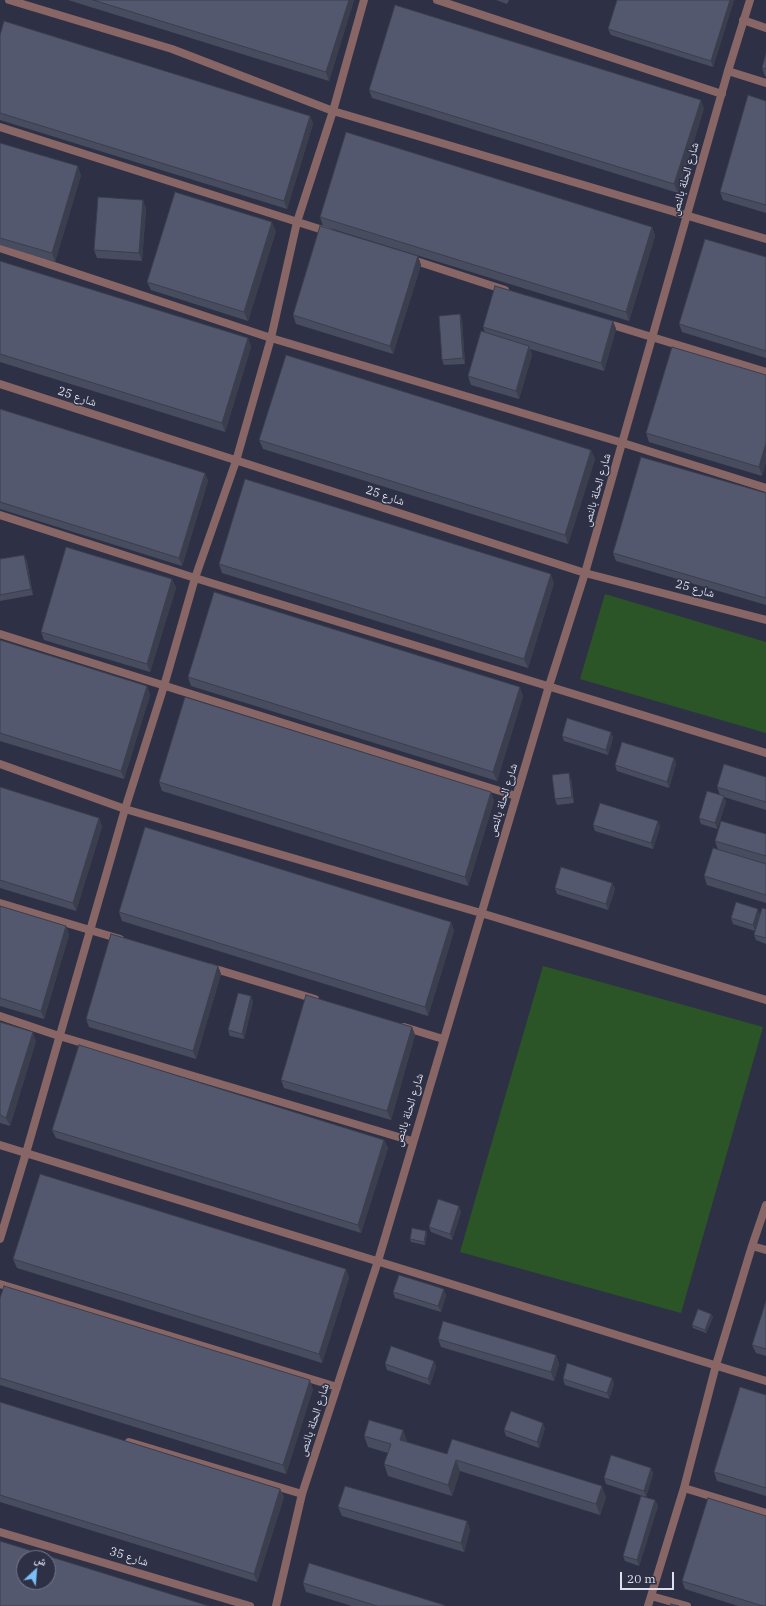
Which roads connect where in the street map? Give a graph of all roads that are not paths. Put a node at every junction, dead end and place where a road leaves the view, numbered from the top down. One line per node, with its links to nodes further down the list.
1 (9, 0): 10 (street)
2 (364, 0): 10 (street)
3 (437, 0): 9 (street)
4 (750, 0): 5 (street, شارع الحلة بالنص)
5 (743, 20): 6 (street); 7 (street, شارع الحلة بالنص)
6 (766, 28)
7 (728, 71): 8 (street); 9 (street, شارع الحلة بالنص)
8 (766, 83)
9 (722, 94): 12 (street, شارع الحلة بالنص)
10 (332, 111): 12 (street); 13 (street)
11 (0, 126): 13 (street)
12 (687, 216): 15 (street); 21 (street, شارع الحلة بالنص)
13 (297, 222): 14 (street); 20 (street)
14 (335, 234)
15 (766, 239)
16 (0, 248): 20 (street)
17 (403, 257): 18 (street)
18 (516, 294)
19 (599, 321): 21 (street)
20 (271, 338): 24 (street); 25 (street)
21 (652, 338): 22 (street); 24 (street, شارع الحلة بالنص)
22 (766, 372)
23 (0, 384): 25 (street, شارع 25)
24 (623, 443): 26 (street); 28 (street, شارع الحلة بالنص)
25 (236, 461): 28 (street, شارع 25); 29 (street)
26 (766, 488)
27 (0, 515): 29 (street)
28 (585, 572): 30 (street, شارع 25); 33 (street, شارع الحلة بالنص)
29 (195, 578): 32 (street); 33 (street)
30 (766, 620)
31 (0, 634): 32 (street)
32 (164, 686): 36 (street); 37 (street)
33 (549, 686): 34 (street); 36 (street, شارع الحلة بالنص)
34 (766, 753)
35 (0, 764): 37 (street)
36 (516, 796): 39 (street, شارع الحلة بالنص)
37 (125, 809): 39 (street); 40 (street)
38 (0, 903): 40 (street)
39 (481, 913): 43 (street); 48 (street, شارع الحلة بالنص)
40 (90, 930): 41 (street); 47 (street)
41 (128, 941)
42 (203, 964): 44 (street)
43 (766, 1000)
44 (323, 1002)
45 (0, 1016): 47 (street)
46 (398, 1025): 48 (street)
47 (59, 1036): 49 (street); 51 (street)
48 (443, 1039): 49 (street, شارع الحلة بالنص)
49 (412, 1141): 56 (street, شارع الحلة بالنص)
50 (0, 1145): 51 (street)
51 (26, 1153): 53 (street); 56 (street)
52 (766, 1205): 54 (street)
53 (0, 1238)
54 (752, 1246): 55 (street); 58 (street)
55 (766, 1250)
56 (378, 1261): 58 (street); 60 (street, شارع الحلة بالنص)
57 (0, 1284): 60 (street)
58 (716, 1365): 59 (street); 62 (street)
59 (766, 1381)
60 (337, 1387): 63 (street, شارع الحلة بالنص)
61 (121, 1439): 63 (street)
62 (684, 1488): 64 (street); 66 (street)
63 (302, 1494): 68 (street, شارع الحلة بالنص)
64 (766, 1513)
65 (0, 1532): 67 (street, شارع 35)
66 (651, 1596): 69 (street); 70 (street)
67 (250, 1606)
68 (276, 1606)
69 (648, 1606)
70 (687, 1606)

